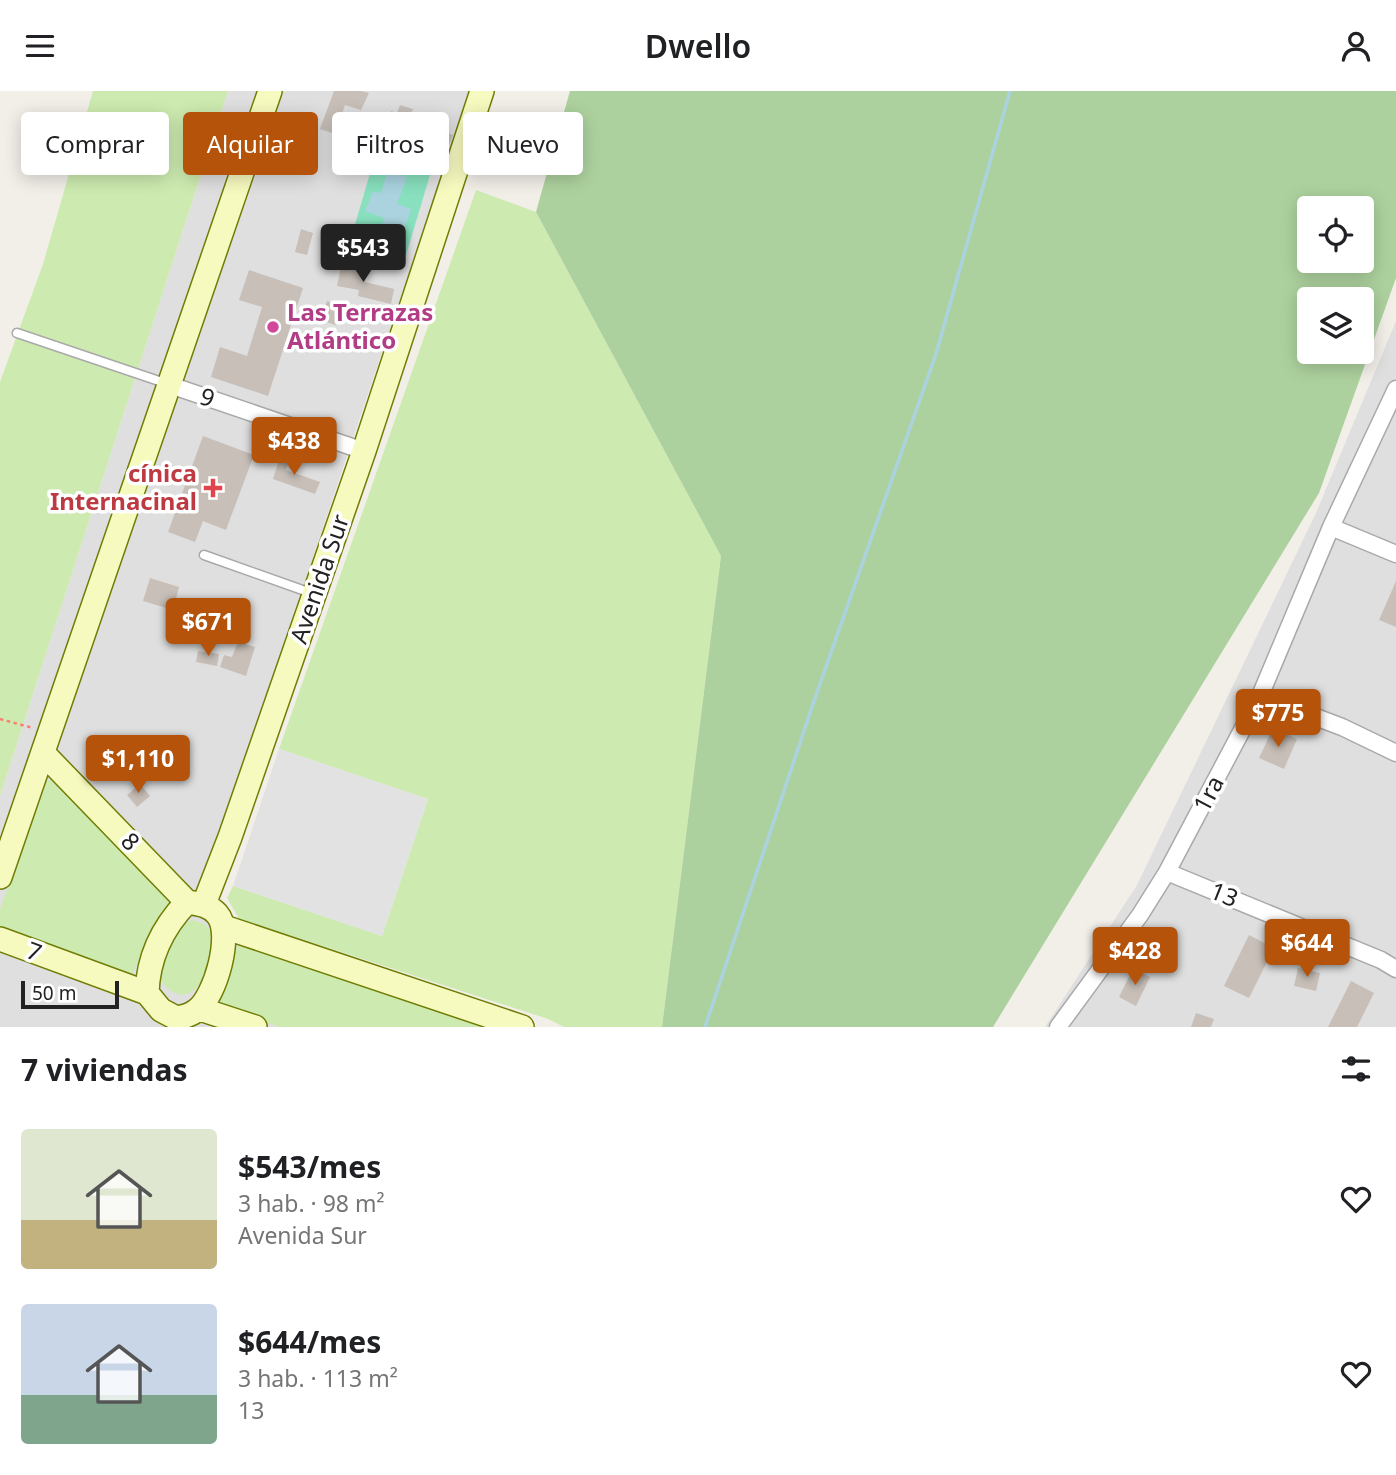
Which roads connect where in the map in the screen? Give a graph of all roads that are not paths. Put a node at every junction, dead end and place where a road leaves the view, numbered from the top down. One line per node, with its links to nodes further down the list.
1 (270, 91): 4 (street)
2 (482, 91): 6 (street, Avenida Sur)
3 (18, 333): 4 (lane)
4 (170, 385): 6 (street, 9); 12 (street)
5 (1396, 389): 7 (street, 1ra)
6 (364, 451): 10 (street, Avenida Sur)
7 (1331, 527): 8 (street); 11 (street, 1ra)
8 (1396, 554)
9 (204, 555): 10 (lane)
10 (314, 594): 16 (street, Avenida Sur)
11 (1260, 697): 13 (street); 14 (street, 1ra)
12 (46, 742): 15 (street); 16 (street, 8)
13 (1396, 753)
14 (1167, 872): 19 (street, 13); 24 (street, 1ra)
15 (0, 877)
16 (196, 904): 17 (street); 21 (street, Avenida Sur)
17 (224, 927): 20 (street); 23 (street)
18 (0, 939): 21 (street, 7)
19 (1396, 969)
20 (200, 1009): 21 (street); 22 (street)
21 (162, 1015)
22 (255, 1027)
23 (522, 1027)
24 (1058, 1027)

